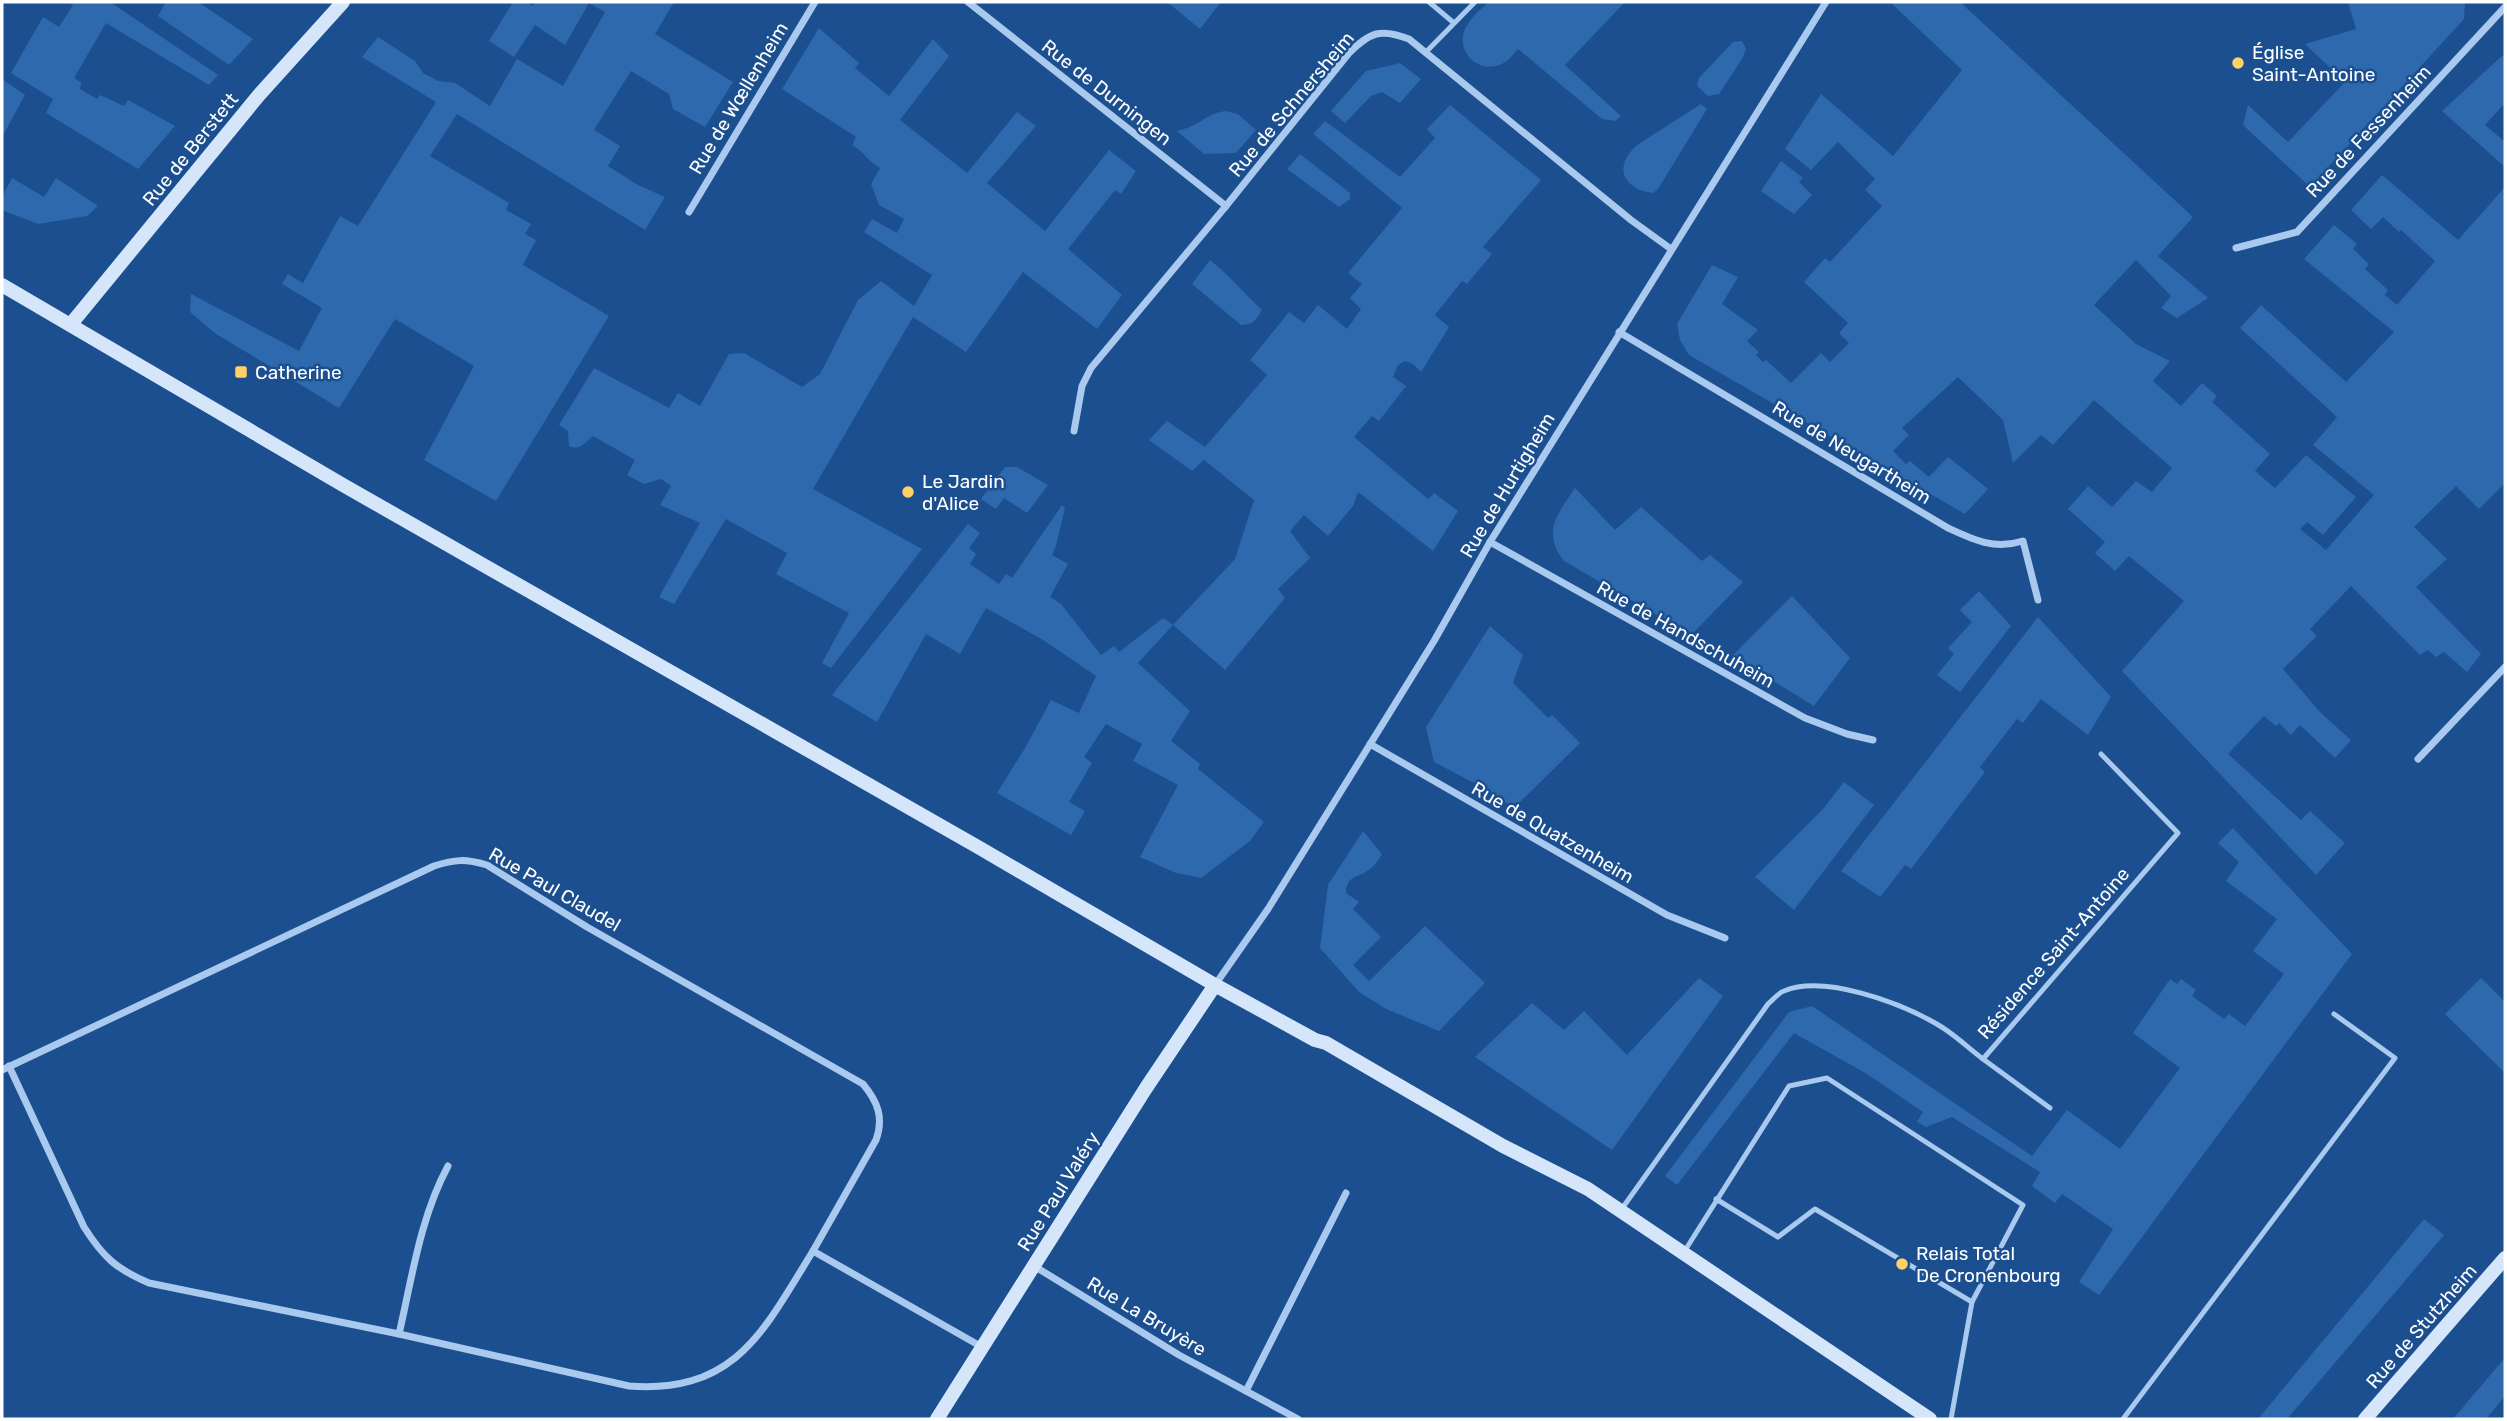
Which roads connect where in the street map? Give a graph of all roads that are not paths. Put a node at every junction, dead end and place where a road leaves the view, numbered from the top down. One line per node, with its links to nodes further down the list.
1 (343, 2): 15 (main road, Rue de Berstett)
2 (815, 2): 11 (street, Rue de Wœllenheim)
3 (968, 2): 10 (street, Rue de Durningen)
4 (1429, 2): 8 (lane)
5 (1475, 2): 8 (lane)
6 (1826, 2): 13 (street, Rue de Hurtigheim)
7 (2505, 7): 12 (street, Rue de Fessenheim)
8 (1454, 23): 9 (lane)
9 (1426, 52): 10 (street, Rue de Schnersheim); 13 (street, Rue de Schnersheim)
10 (1226, 206): 17 (street, Rue de Schnersheim)
11 (689, 212)
12 (2236, 248)
13 (1671, 249): 16 (street, Rue de Hurtigheim)
14 (2, 285): 15 (main road)
15 (71, 324): 26 (main road)
16 (1619, 332): 18 (street, Rue de Hurtigheim); 19 (street, Rue de Neugartheim)
17 (1074, 430)
18 (1490, 542): 21 (street, Rue de Handschuheim); 22 (street, Rue de Hurtigheim)
19 (2038, 600)
20 (2505, 667): 24 (street)
21 (1873, 740)
22 (1370, 744): 25 (street, Rue de Quatzenheim); 26 (street, Rue de Hurtigheim)
23 (2101, 754): 28 (lane, Résidence Saint-Antoine)
24 (2418, 759)
25 (1725, 938)
26 (1215, 985): 34 (main road); 38 (main road, Rue Paul Valéry)
27 (2334, 1014): 47 (lane)
28 (1983, 1059): 30 (lane); 34 (lane, Résidence Saint-Antoine)
29 (6, 1068): 35 (street, Rue Paul Claudel); 40 (street, Rue Paul Claudel)
30 (2050, 1108)
31 (448, 1167): 40 (street)
32 (1346, 1193): 42 (street)
33 (1716, 1199): 36 (lane); 39 (lane); 39 (lane)
34 (1621, 1211): 36 (main road)
35 (813, 1251): 40 (street, Rue Paul Claudel); 41 (street)
36 (1683, 1253): 45 (main road)
37 (2505, 1258): 48 (main road, Rue de Stutzheim)
38 (1034, 1265): 41 (main road, Rue Paul Valéry); 42 (street, Rue La Bruyère)
39 (1972, 1302): 46 (lane)
40 (399, 1334)
41 (982, 1348): 43 (main road, Rue Paul Valéry)
42 (1245, 1391): 44 (street, Rue La Bruyère)
43 (937, 1419)
44 (1298, 1419)
45 (1930, 1419)
46 (1951, 1419)
47 (2123, 1419)
48 (2365, 1419)

